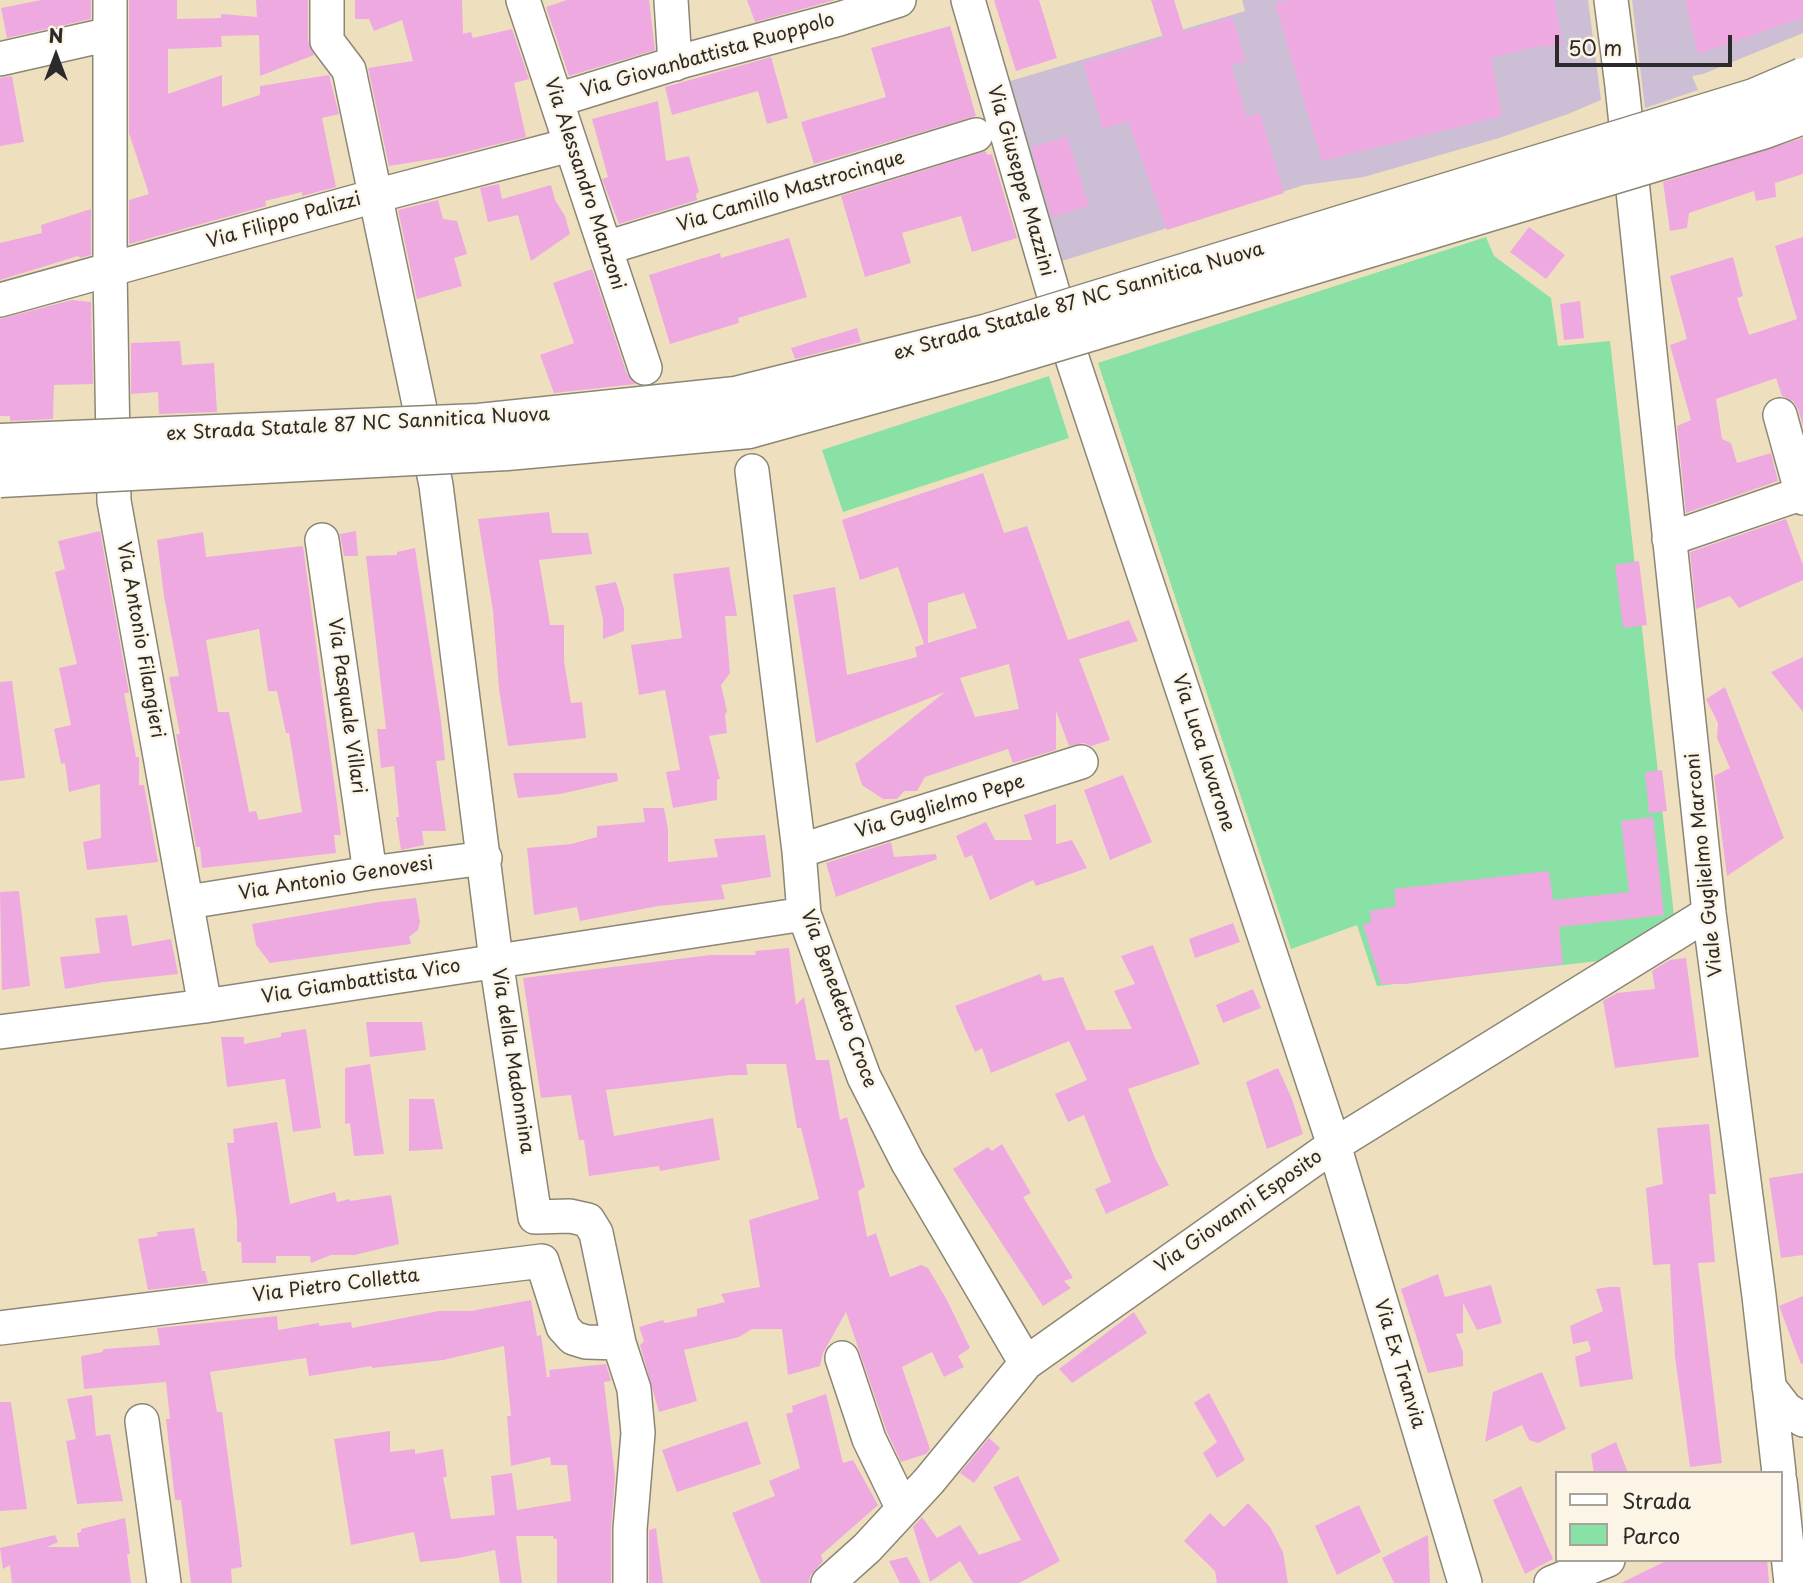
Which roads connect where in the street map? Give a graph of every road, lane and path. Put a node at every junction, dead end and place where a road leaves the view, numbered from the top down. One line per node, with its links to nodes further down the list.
1 (110, 0): 8 (street, Via Antonio Filangieri)
2 (327, 0): 16 (street, Via della Madonnina)
3 (523, 0): 12 (street, Via Alessandro Manzoni)
4 (671, 0): 10 (street)
5 (899, 0): 10 (street, Via Giovanbattista Ruoppolo)
6 (968, 0): 20 (street, Via Giuseppe Mazzini)
7 (1611, 0): 27 (street, Viale Guglielmo Marconi)
8 (110, 34): 9 (street); 18 (street, Via Antonio Filangieri)
9 (0, 59)
10 (675, 64): 12 (street, Via Giovanbattista Ruoppolo)
11 (1803, 77): 23 (highway, ex Strada Statale 87 NC Sannitica Nuova, bridge)
12 (557, 100): 15 (street, Via Alessandro Manzoni)
13 (1803, 115): 25 (highway, ex Strada Statale 87 NC Sannitica Nuova, bridge)
14 (976, 135): 17 (street, Via Camillo Mastrocinque)
15 (570, 145): 16 (street, Via Filippo Palizzi); 17 (street, Via Alessandro Manzoni)
16 (375, 196): 18 (street, Via Filippo Palizzi); 31 (street, Via della Madonnina)
17 (606, 248): 21 (street, Via Alessandro Manzoni)
18 (110, 270): 19 (street, Via Filippo Palizzi); 33 (street, Via Antonio Filangieri)
19 (0, 300)
20 (1073, 361): 39 (street, Via Luca Iavarone)
21 (645, 368)
22 (1780, 415): 26 (street)
23 (0, 443)
24 (752, 471): 30 (street, Via Benedetto Croce)
25 (0, 478)
26 (1803, 495): 27 (street)
27 (1669, 539): 34 (street, Viale Guglielmo Marconi)
28 (322, 540): 32 (street, Via Pasquale Villari)
29 (1081, 762): 30 (street, Via Guglielmo Pepe)
30 (799, 851): 35 (street, Via Benedetto Croce)
31 (485, 858): 32 (street, Via Antonio Genovesi); 36 (street, Via della Madonnina)
32 (370, 873): 33 (street, Via Antonio Genovesi)
33 (188, 902): 37 (street, Via Antonio Filangieri)
34 (1709, 913): 39 (street, Via Giovanni Esposito); 46 (street, Viale Guglielmo Marconi)
35 (804, 914): 36 (street, Via Giambattista Vico); 45 (street, Via Benedetto Croce)
36 (496, 960): 37 (street, Via Giambattista Vico); 40 (street, Via della Madonnina)
37 (205, 1006): 38 (street, Via Giambattista Vico)
38 (0, 1032)
39 (1334, 1146): 45 (street, Via Giovanni Esposito); 55 (street, Via Ex Tranvia)
40 (535, 1217): 41 (street, Via della Madonnina); 43 (street)
41 (542, 1261): 42 (street, Via Pietro Colletta); 43 (street)
42 (0, 1328)
43 (619, 1343): 53 (street)
44 (842, 1358): 50 (street)
45 (1026, 1363): 50 (street, Via Giovanni Esposito)
46 (1769, 1387): 47 (street); 49 (street, Viale Guglielmo Marconi)
47 (1803, 1420)
48 (142, 1422): 52 (street)
49 (1785, 1483): 57 (street, Viale Guglielmo Marconi)
50 (903, 1509): 54 (street, Via Giovanni Esposito)
51 (1603, 1562): 56 (street)
52 (164, 1583)
53 (630, 1583)
54 (828, 1583)
55 (1465, 1583)
56 (1552, 1583)
57 (1791, 1583)

